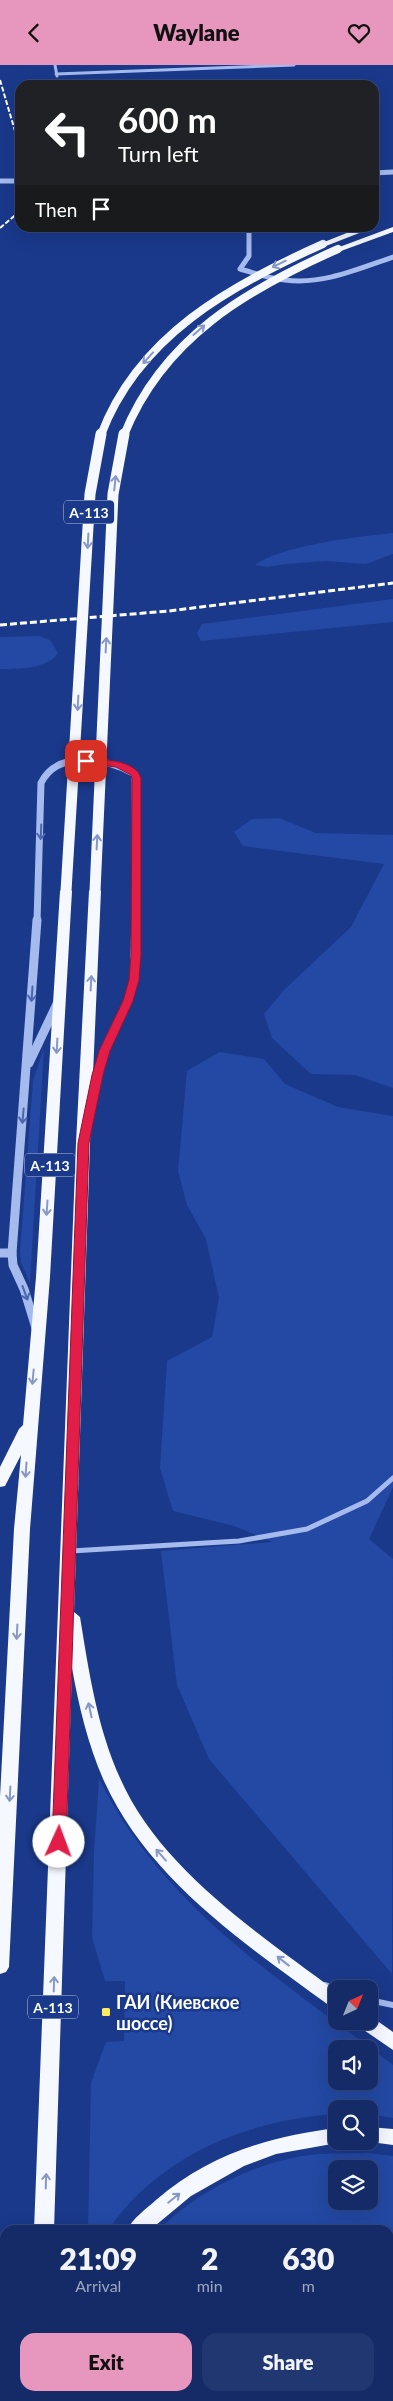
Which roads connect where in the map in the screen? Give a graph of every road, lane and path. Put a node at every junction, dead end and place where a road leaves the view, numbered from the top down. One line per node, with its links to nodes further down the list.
1 (54, 65): 2 (street)
2 (294, 65)
3 (393, 172): 4 (street)
4 (379, 173)
5 (0, 181): 6 (street)
6 (15, 181)
7 (393, 229): 13 (highway, А-113, one-way to 7, bridge)
8 (249, 232): 10 (street)
9 (355, 232): 11 (highway, А-113, one-way to 11, bridge)
10 (393, 257)
11 (60, 997): 12 (street); 16 (highway, А-113, one-way to 16)
12 (26, 1068): 13 (street, one-way to 12); 15 (street, one-way to 15)
13 (83, 1143): 20 (highway, А-113)
14 (0, 1253): 15 (street)
15 (12, 1253): 16 (street, one-way to 16)
16 (37, 1333): 17 (highway, А-113, one-way to 17)
17 (30, 1421): 19 (highway); 22 (highway, А-113, one-way to 22)
18 (393, 1478): 20 (street)
19 (0, 1482)
20 (68, 1551): 21 (highway, А-113)
21 (67, 1581): 23 (highway, one-way to 21); 33 (highway, А-113, one-way to 21)
22 (0, 1967)
23 (305, 1978): 24 (street); 25 (highway)
24 (328, 1986)
25 (328, 1995)
26 (378, 2002): 27 (street)
27 (393, 2005)
28 (376, 2030): 29 (highway)
29 (393, 2043)
30 (378, 2136): 32 (highway)
31 (328, 2137): 34 (highway, one-way to 31)
32 (393, 2137)
33 (44, 2225)
34 (143, 2225)

